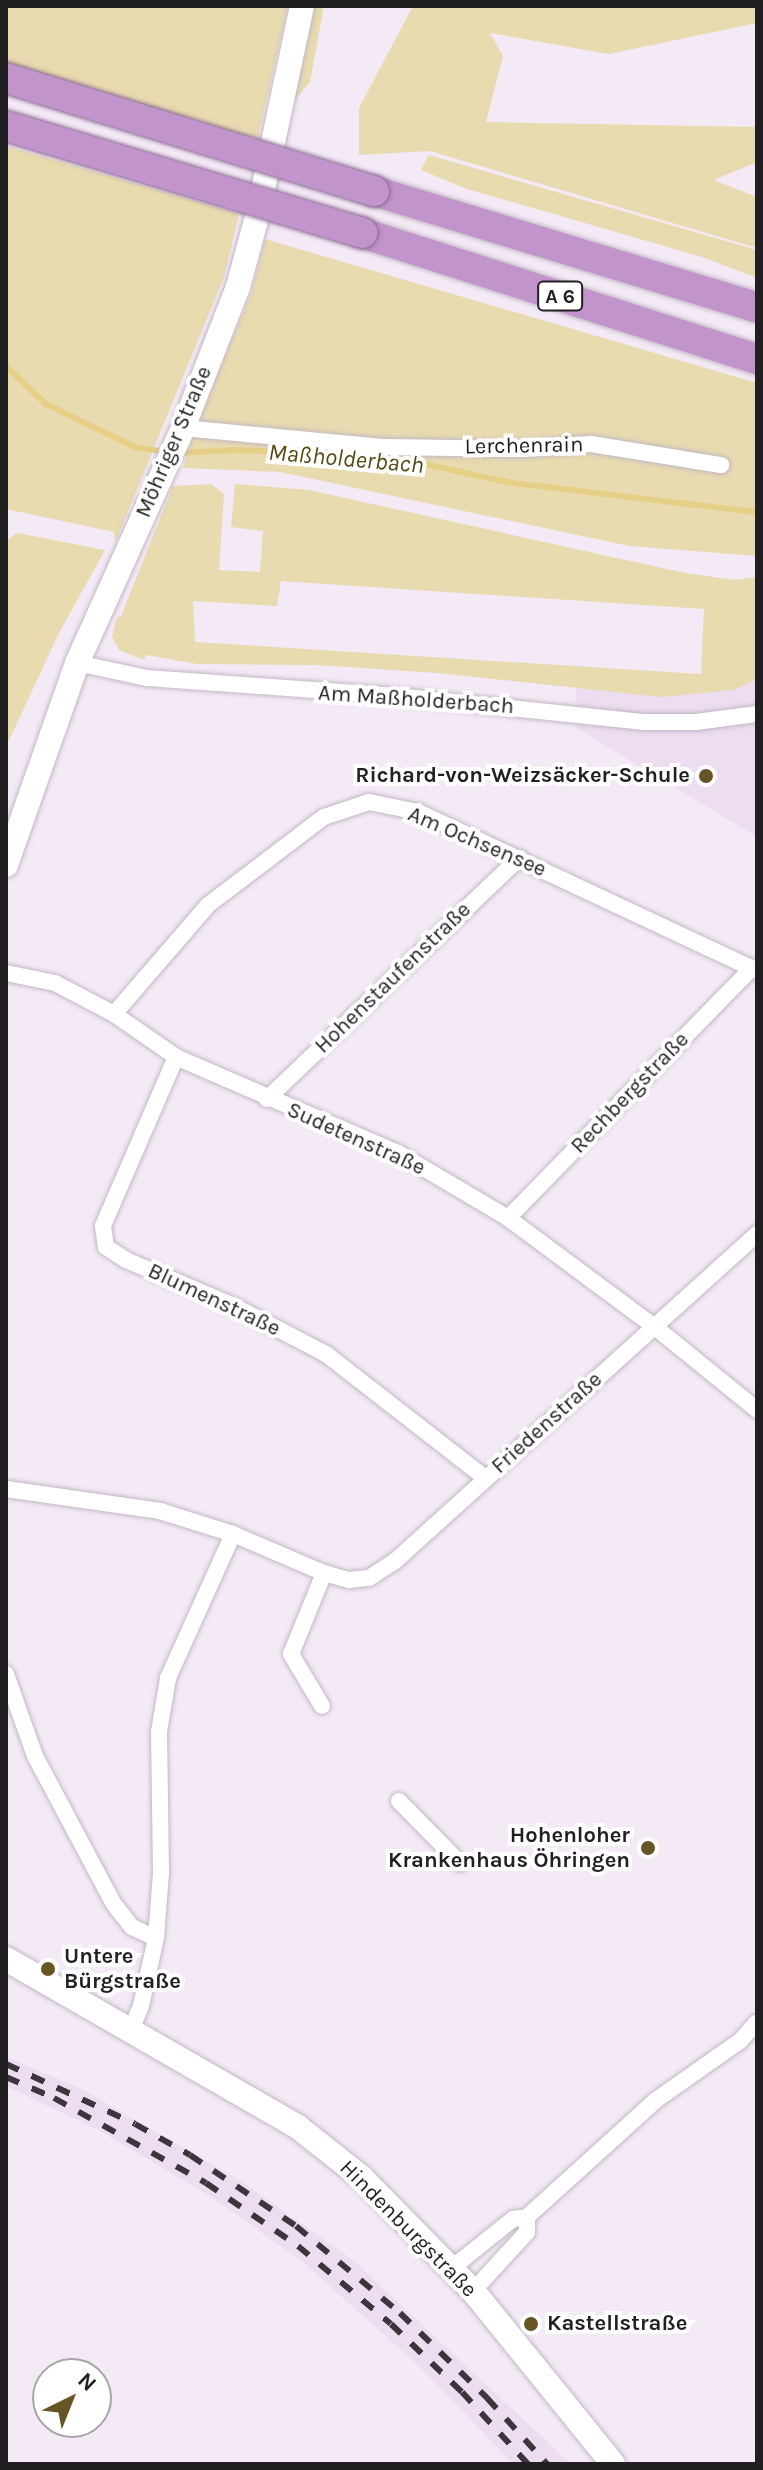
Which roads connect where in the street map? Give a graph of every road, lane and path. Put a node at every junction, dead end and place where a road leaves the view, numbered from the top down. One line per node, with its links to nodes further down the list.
1 (302, 6): 6 (street, Möhriger Straße)
2 (6, 78): 4 (highway, A 6, bridge)
3 (6, 126): 5 (highway, A 6, bridge)
4 (757, 307)
5 (757, 359)
6 (183, 428): 7 (street, Lerchenrain); 8 (street, Möhriger Straße)
7 (721, 465)
8 (77, 663): 9 (street, Am Maßholderbach); 11 (street, Möhriger Straße)
9 (757, 714)
10 (519, 858): 12 (street, Am Ochsensee); 14 (street, Am Ochsensee); 16 (street, Hohenstaufenstraße)
11 (6, 865)
12 (754, 969): 17 (street, Rechbergstraße)
13 (6, 973): 14 (street, Sudetenstraße)
14 (114, 1014): 15 (street, Sudetenstraße)
15 (176, 1057): 16 (street, Sudetenstraße); 21 (street, Blumenstraße)
16 (267, 1099): 17 (street, Sudetenstraße)
17 (508, 1218): 19 (street, Sudetenstraße)
18 (757, 1234): 19 (street, Friedenstraße)
19 (655, 1327): 20 (street, Sudetenstraße); 21 (street, Friedenstraße)
20 (757, 1410)
21 (485, 1478): 24 (street, Friedenstraße)
22 (6, 1489): 23 (street, Friedenstraße)
23 (233, 1534): 24 (street, Friedenstraße); 29 (street)
24 (324, 1573): 26 (street)
25 (6, 1674): 29 (street)
26 (322, 1706)
27 (399, 1801): 28 (street)
28 (460, 1863)
29 (156, 1938): 33 (street)
30 (6, 1946): 33 (street, Hindenburgstraße)
31 (6, 1959): 33 (street, Hindenburgstraße)
32 (757, 2022): 34 (street)
33 (123, 2027): 35 (street, Hindenburgstraße)
34 (527, 2217): 35 (street); 36 (street)
35 (452, 2268): 36 (street, Hindenburgstraße)
36 (473, 2291): 37 (street, Hindenburgstraße)
37 (613, 2464)

